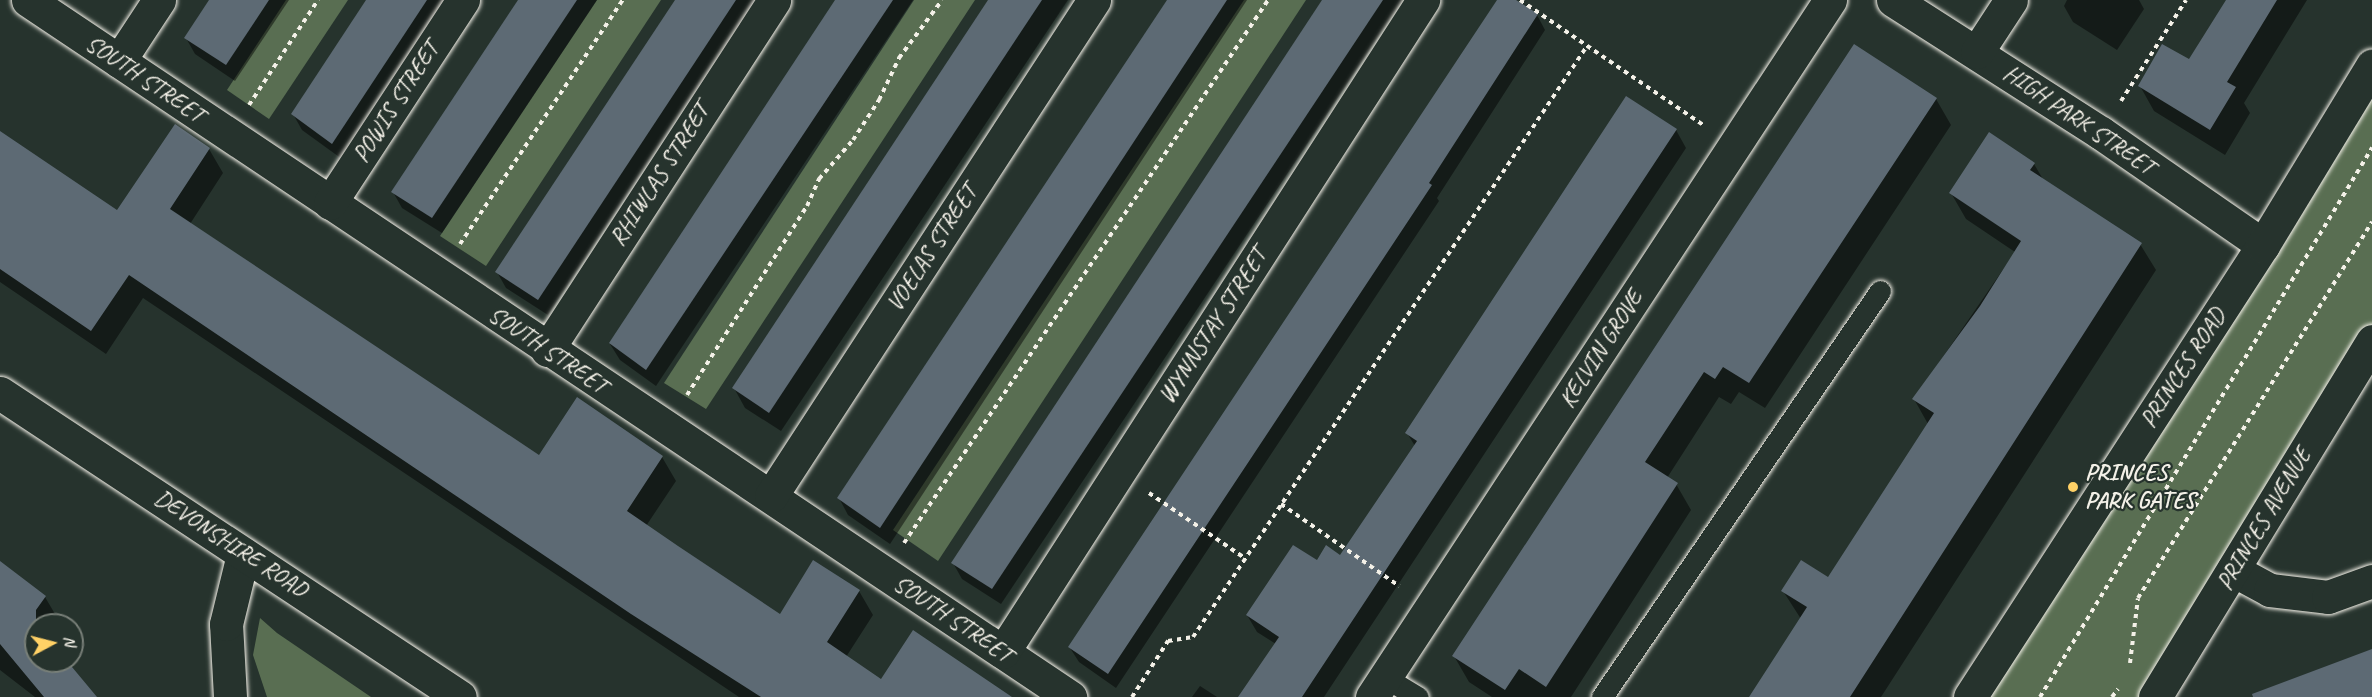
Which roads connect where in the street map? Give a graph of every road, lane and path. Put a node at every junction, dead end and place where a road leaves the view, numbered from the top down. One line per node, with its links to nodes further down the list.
1 (28, 0): 18 (street, SOUTH STREET)
2 (159, 0): 18 (street)
3 (318, 0): 21 (path)
4 (463, 0): 24 (street, POWIS STREET)
5 (623, 0): 27 (path)
6 (774, 0): 30 (street, RHIWLAS STREET)
7 (942, 0): 32 (path)
8 (1094, 0): 34 (street, VOELAS STREET)
9 (1268, 0): 39 (path)
10 (1423, 0): 33 (street, WYNNSTAY STREET)
11 (1520, 0): 16 (path)
12 (1830, 0): 22 (street, KELVIN GROVE)
13 (1893, 0): 17 (street, HIGH PARK STREET)
14 (2011, 0): 17 (street)
15 (2186, 0): 20 (path)
16 (1587, 46): 22 (path); 35 (path)
17 (1977, 52): 20 (street, HIGH PARK STREET)
18 (119, 62): 21 (street, SOUTH STREET)
19 (2372, 66): 26 (street, PRINCES ROAD)
20 (2101, 133): 26 (street, HIGH PARK STREET)
21 (229, 136): 24 (street, SOUTH STREET)
22 (1734, 146): 41 (street, KELVIN GROVE)
23 (2372, 148): 53 (path)
24 (330, 203): 27 (street, SOUTH STREET)
25 (2372, 222): 43 (path)
26 (2263, 245): 52 (street, PRINCES ROAD)
27 (438, 277): 30 (street, SOUTH STREET)
28 (1880, 291): 51 (lane)
29 (2372, 341): 38 (street, PRINCES AVENUE)
30 (547, 350): 32 (street, SOUTH STREET)
31 (0, 393): 36 (street, DEVONSHIRE ROAD)
32 (665, 428): 34 (street, SOUTH STREET)
33 (1119, 473): 37 (path); 42 (street, WYNNSTAY STREET)
34 (771, 496): 39 (street, SOUTH STREET)
35 (1281, 504): 37 (path); 41 (path)
36 (243, 554): 46 (street); 47 (street, DEVONSHIRE ROAD)
37 (1246, 558): 49 (path)
38 (2233, 570): 40 (street); 55 (street, PRINCES AVENUE)
39 (884, 573): 42 (street, SOUTH STREET)
40 (2372, 581)
41 (1431, 608): 45 (street, KELVIN GROVE)
42 (1003, 652): 48 (street, SOUTH STREET)
43 (2129, 670)
44 (2124, 679): 54 (path)
45 (1379, 687): 50 (lane)
46 (230, 697)
47 (460, 697)
48 (1070, 697)
49 (1132, 697)
50 (1418, 697)
51 (1602, 697)
52 (1970, 697)
53 (2040, 697)
54 (2112, 697)
55 (2156, 697)

